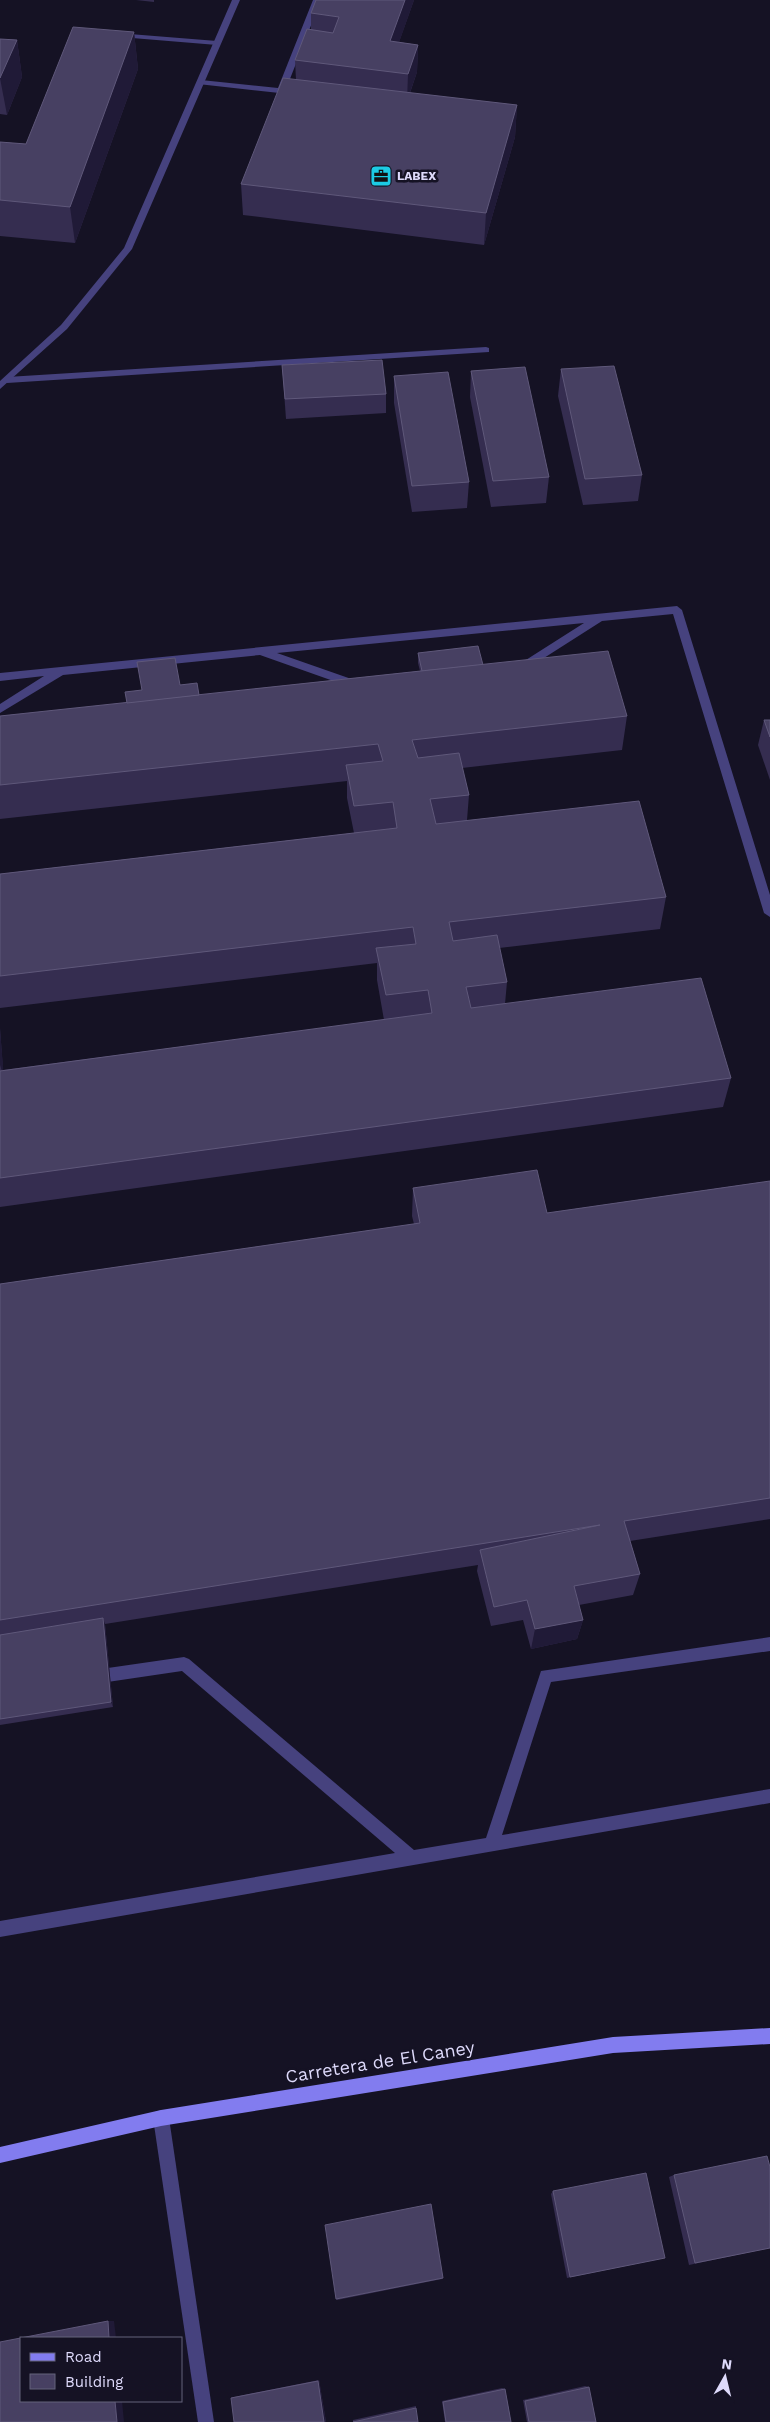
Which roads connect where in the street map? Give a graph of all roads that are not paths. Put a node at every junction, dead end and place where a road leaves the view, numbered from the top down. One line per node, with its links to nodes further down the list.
1 (236, 0): 4 (street)
2 (317, 0): 6 (street)
3 (115, 35): 4 (street)
4 (217, 44): 5 (street)
5 (200, 82): 6 (street); 9 (street)
6 (281, 91): 7 (street)
7 (300, 93)
8 (486, 350): 9 (street)
9 (3, 383)
10 (601, 617): 11 (street); 13 (street); 17 (street)
11 (260, 651): 12 (street); 15 (street)
12 (62, 671): 14 (street); 16 (street)
13 (516, 672)
14 (0, 677)
15 (365, 688)
16 (0, 709)
17 (770, 913)
18 (770, 1644): 21 (street)
19 (78, 1679): 22 (street)
20 (770, 1796): 21 (street)
21 (491, 1845): 22 (street)
22 (411, 1857): 23 (street)
23 (0, 1928)
24 (770, 2036): 25 (main road, Carretera de El Caney)
25 (161, 2118): 26 (main road, Carretera de El Caney); 27 (street)
26 (0, 2156)
27 (206, 2422)

